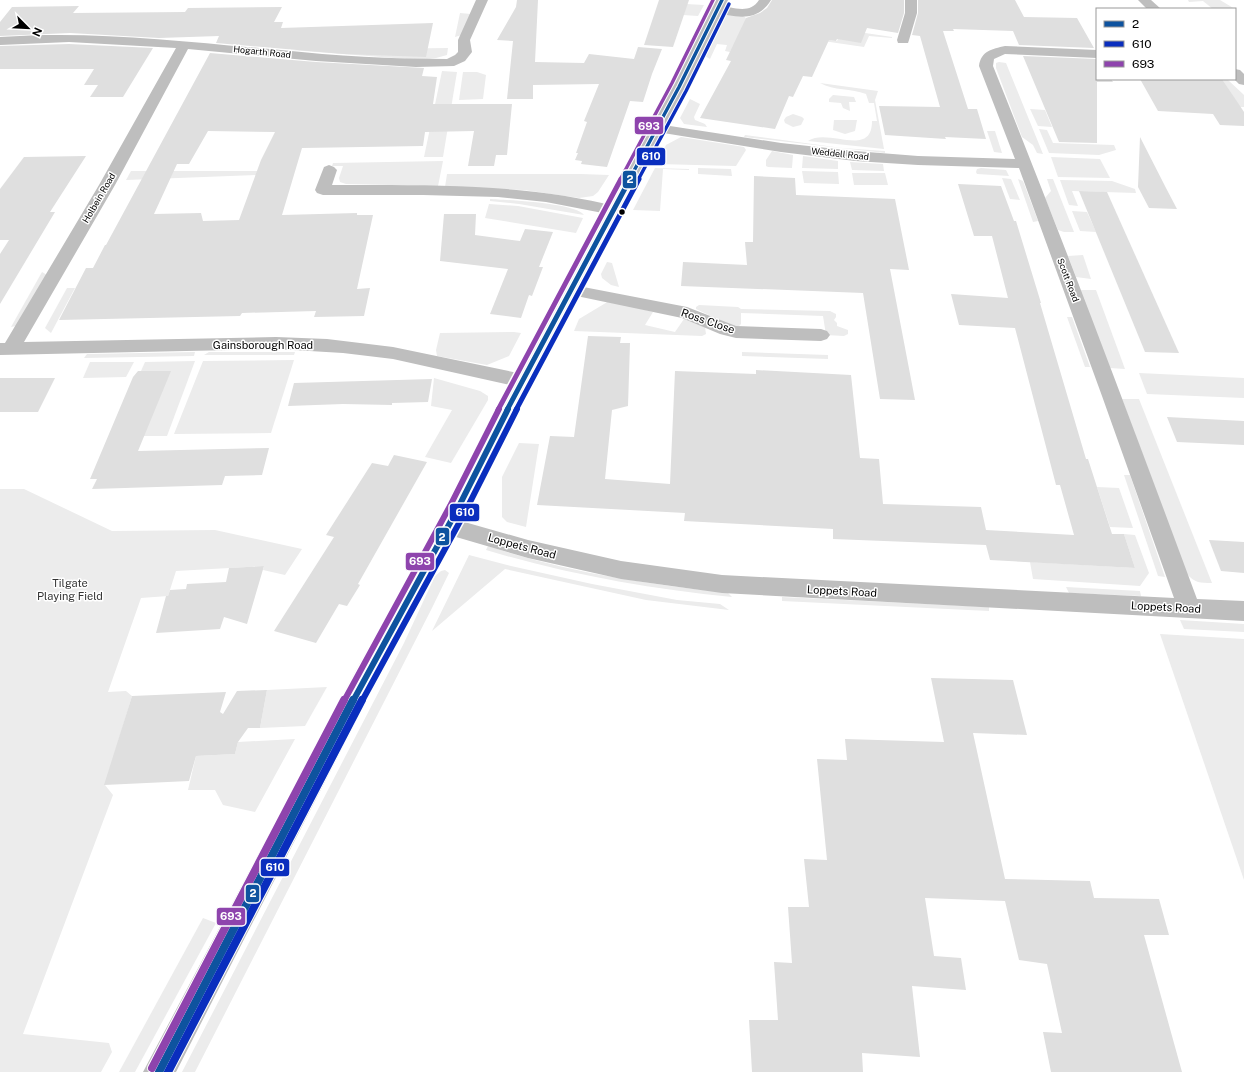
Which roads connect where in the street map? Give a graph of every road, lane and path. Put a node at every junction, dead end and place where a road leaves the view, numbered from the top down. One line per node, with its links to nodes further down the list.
1 (482, 0): 9 (street, Hogarth Road)
2 (765, 0): 5 (street)
3 (911, 0): 7 (street)
4 (1144, 0): 6 (street)
5 (720, 5): 13 (street)
6 (1154, 8)
7 (903, 40)
8 (0, 41): 9 (street, Hogarth Road)
9 (184, 45): 19 (street, Holbein Road)
10 (1096, 54): 14 (street, Scott Road)
11 (1236, 75): 12 (street)
12 (1244, 81)
13 (657, 128): 14 (street, Weddell Road); 16 (street)
14 (1024, 164): 22 (street, Scott Road)
15 (329, 170): 16 (street)
16 (613, 210): 17 (street)
17 (572, 290): 18 (street, Ross Close); 20 (street)
18 (821, 335)
19 (6, 349): 20 (street, Gainsborough Road)
20 (523, 381): 21 (street)
21 (447, 526): 22 (street, Loppets Road); 24 (street)
22 (1189, 608): 23 (street, Loppets Road)
23 (1244, 610)
24 (158, 1072)

